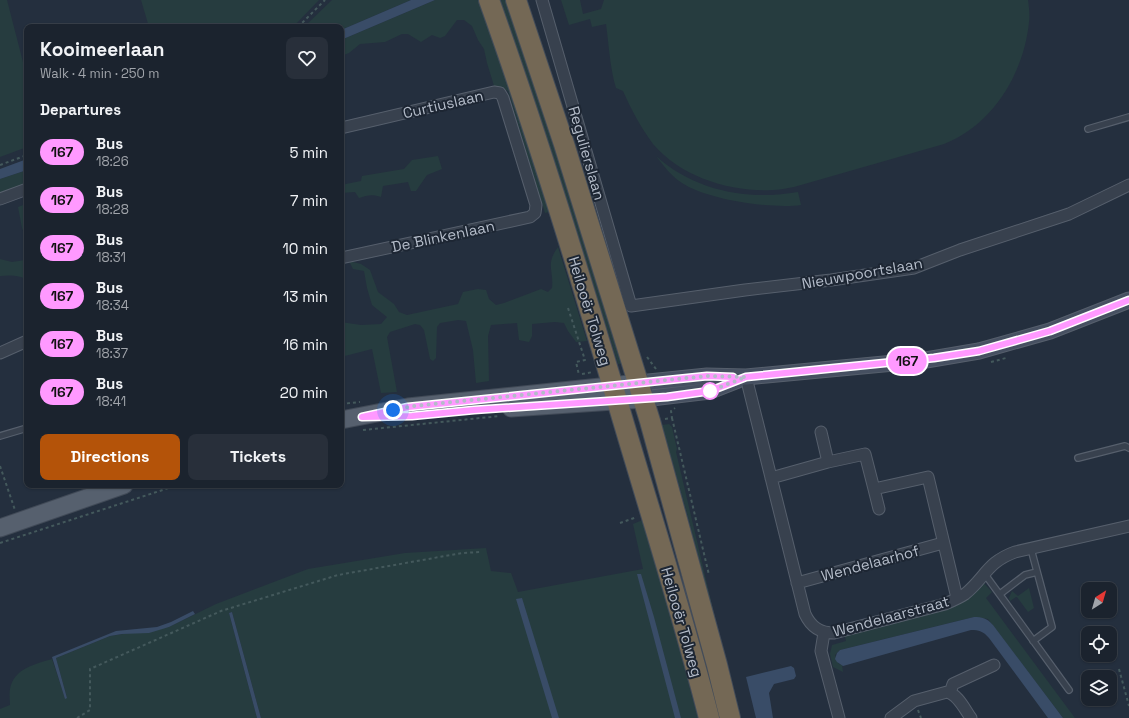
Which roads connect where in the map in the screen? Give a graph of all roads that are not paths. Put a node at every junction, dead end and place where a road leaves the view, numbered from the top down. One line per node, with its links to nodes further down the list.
1 (489, 0): 18 (highway, Heilooër Tolweg)
2 (516, 0): 17 (highway, Heilooër Tolweg)
3 (542, 0): 13 (street, Regulierslaan)
4 (1129, 117): 6 (lane)
5 (344, 127): 10 (street, Curtiuslaan)
6 (1088, 129)
7 (1129, 185): 13 (street, Nieuwpoortslaan)
8 (24, 190): 9 (street)
9 (0, 199)
10 (536, 205): 11 (street, De Blinkenlaan)
11 (344, 257)
12 (1129, 300): 16 (main road)
13 (631, 306)
14 (24, 342): 15 (street)
15 (0, 353)
16 (746, 377): 17 (main road); 26 (street)
17 (641, 391): 18 (main road); 45 (highway, Heilooër Tolweg)
18 (615, 394): 19 (main road); 44 (highway, Heilooër Tolweg)
19 (344, 421)
20 (24, 429): 22 (lane)
21 (821, 432): 25 (street)
22 (0, 436)
23 (1129, 448): 24 (lane)
24 (1078, 458)
25 (828, 462): 26 (street); 28 (street)
26 (771, 478): 36 (street)
27 (117, 488): 31 (main road)
28 (874, 489): 29 (street); 32 (street)
29 (879, 509)
30 (1129, 526): 33 (street, Wendelaarstraat)
31 (0, 528)
32 (943, 542): 36 (street, Wendelaarhof); 38 (street)
33 (1031, 549): 34 (lane); 35 (street, Wendelaarstraat)
34 (1037, 572): 37 (lane); 40 (lane)
35 (984, 573): 37 (lane); 38 (street, Wendelaarstraat)
36 (797, 583): 39 (street)
37 (1000, 594): 40 (lane)
38 (957, 598): 39 (street, Wendelaarstraat)
39 (824, 633): 46 (street)
40 (1033, 641): 42 (lane)
41 (994, 665): 43 (street)
42 (1069, 690)
43 (950, 692): 47 (street); 48 (street)
44 (709, 718)
45 (730, 718)
46 (839, 718)
47 (891, 718)
48 (971, 718)

